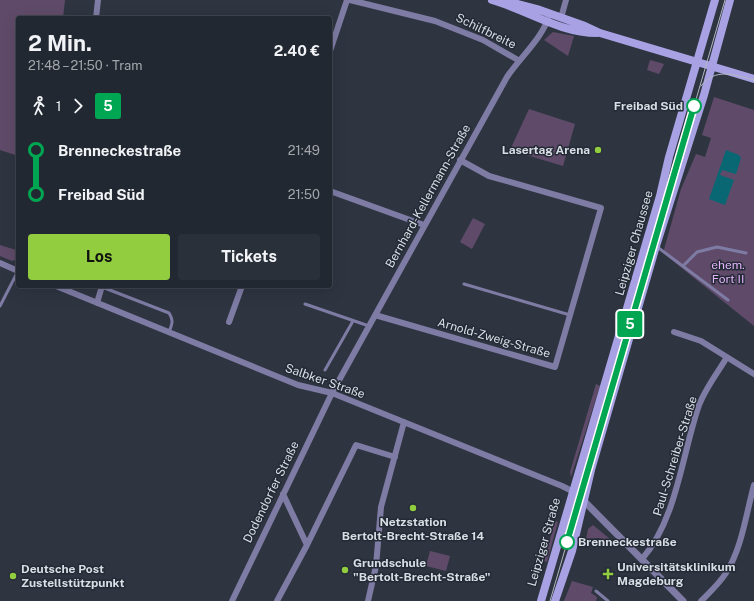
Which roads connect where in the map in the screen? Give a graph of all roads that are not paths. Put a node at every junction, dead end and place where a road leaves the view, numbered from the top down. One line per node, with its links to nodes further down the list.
1 (98, 0): 8 (street)
2 (348, 0): 12 (street); 13 (street, Schilfbreite)
3 (492, 0): 7 (main road)
4 (566, 0): 10 (street)
5 (715, 0): 14 (main road, Leipziger Chaussee)
6 (730, 0): 15 (main road, Leipziger Chaussee)
7 (503, 2): 9 (main road)
8 (96, 16)
9 (548, 18): 10 (main road); 11 (main road); 13 (street, Bernhard-Kellermann-Straße)
10 (561, 18): 11 (main road)
11 (600, 33): 14 (main road)
12 (332, 44)
13 (518, 60): 17 (street, Bernhard-Kellermann-Straße)
14 (697, 62): 15 (main road); 49 (main road, Leipziger Chaussee)
15 (712, 67): 16 (main road); 20 (main road, Leipziger Chaussee)
16 (754, 79)
17 (460, 160): 19 (street, Bernhard-Kellermann-Straße); 36 (street, Arnold-Zweig-Straße)
18 (332, 192): 19 (street)
19 (424, 225): 35 (street, Bernhard-Kellermann-Straße)
20 (656, 246): 23 (lane); 51 (main road, Leipziger Chaussee)
21 (746, 253): 23 (lane)
22 (0, 263): 24 (street)
23 (684, 265): 31 (lane)
24 (16, 270)
25 (16, 275): 34 (lane)
26 (464, 284): 36 (lane)
27 (61, 288): 32 (street, Salbker Straße)
28 (101, 288): 32 (street)
29 (107, 288): 40 (lane)
30 (241, 288): 38 (street)
31 (728, 300)
32 (97, 303): 40 (street, Salbker Straße)
33 (304, 304): 37 (lane)
34 (0, 306)
35 (375, 315): 36 (street, Arnold-Zweig-Straße); 39 (street, Bernhard-Kellermann-Straße)
36 (570, 315)
37 (353, 321): 39 (lane); 43 (lane)
38 (229, 322)
39 (369, 326): 45 (street, Bernhard-Kellermann-Straße)
40 (169, 332): 45 (street, Salbker Straße)
41 (674, 332): 42 (street)
42 (726, 357): 44 (street); 53 (street, Paul-Schreiber-Straße)
43 (326, 370)
44 (754, 374)
45 (332, 393): 46 (street, Salbker Straße); 50 (street, Dodendorfer Straße)
46 (404, 422): 47 (street); 49 (street, Salbker Straße)
47 (394, 456): 52 (street); 57 (street)
48 (754, 485): 62 (street)
49 (572, 490): 51 (street, Salbker Straße); 58 (main road, Leipziger Straße)
50 (282, 494): 52 (street); 55 (street, Dodendorfer Straße)
51 (584, 502): 53 (street); 59 (main road)
52 (307, 545): 56 (street)
53 (642, 559): 61 (street)
54 (596, 591): 60 (lane)
55 (232, 601)
56 (277, 601)
57 (368, 601)
58 (541, 601)
59 (555, 601)
60 (608, 601)
61 (683, 601)
62 (701, 601)

